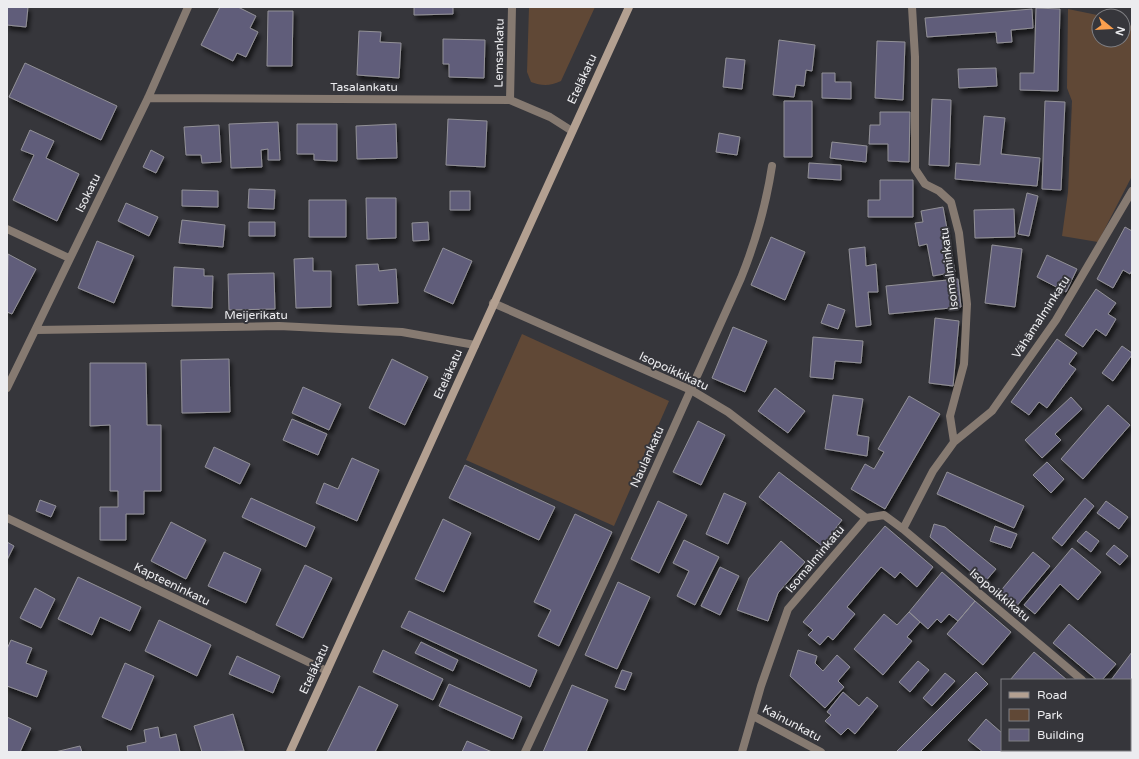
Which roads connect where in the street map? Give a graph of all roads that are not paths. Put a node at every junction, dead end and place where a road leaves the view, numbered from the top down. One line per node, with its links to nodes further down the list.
1 (188, 7): 5 (street, Isokatu)
2 (512, 7): 6 (street, Lemsankatu)
3 (629, 7): 7 (main road, Eteläkatu)
4 (912, 7): 17 (street, Isomalminkatu)
5 (148, 98): 6 (street, Tasalankatu); 11 (street, Isokatu)
6 (510, 100): 7 (street, Tasalankatu)
7 (572, 131): 12 (main road, Eteläkatu)
8 (772, 166): 16 (street, Naulankatu)
9 (1132, 191): 17 (street, Vähämalminkatu)
10 (7, 230): 11 (street)
11 (70, 258): 13 (street, Isokatu)
12 (493, 303): 14 (main road, Eteläkatu); 16 (street, Isopoikkikatu)
13 (36, 330): 14 (street, Meijerikatu); 15 (street, Isokatu)
14 (474, 345): 21 (main road, Eteläkatu)
15 (7, 388)
16 (691, 390): 19 (street, Isopoikkikatu); 26 (street, Naulankatu)
17 (954, 442): 20 (street)
18 (7, 518): 21 (street, Kapteeninkatu)
19 (866, 518): 20 (street); 23 (street, Isomalminkatu)
20 (903, 529): 22 (street, Isopoikkikatu)
21 (327, 671): 25 (main road, Eteläkatu)
22 (1081, 679)
23 (753, 716): 27 (street, Isomalminkatu); 28 (street, Kainunkatu)
24 (1092, 751): 29 (street)
25 (290, 752)
26 (525, 752)
27 (742, 752)
28 (821, 752)
29 (1097, 752)

